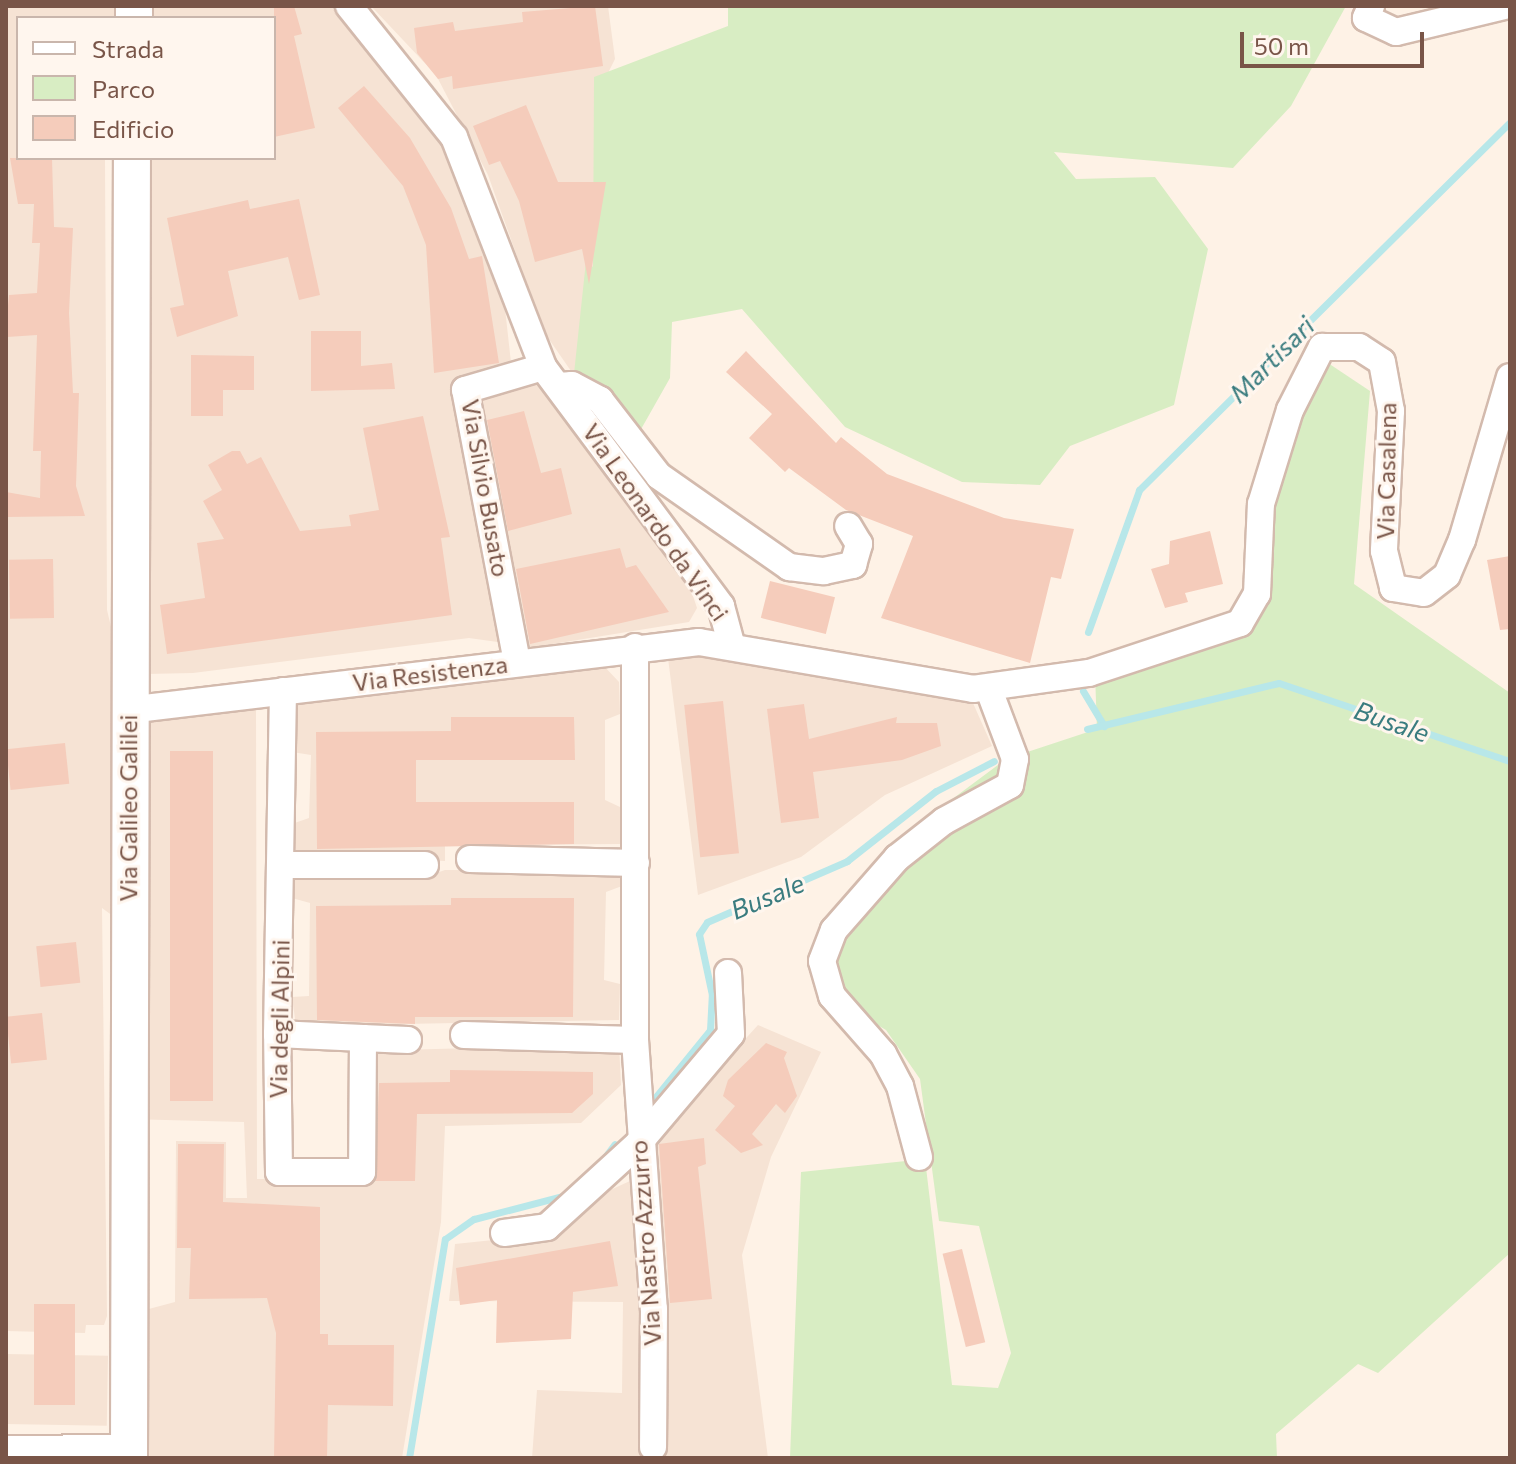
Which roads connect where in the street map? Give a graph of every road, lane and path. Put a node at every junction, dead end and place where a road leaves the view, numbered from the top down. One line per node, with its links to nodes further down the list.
1 (349, 6): 5 (street, Via Leonardo da Vinci)
2 (1371, 6): 3 (street)
3 (1504, 6)
4 (132, 160): 14 (main road, Via Galileo Galilei)
5 (551, 376): 7 (street); 9 (street, Via Leonardo da Vinci); 11 (street, Via Silvio Busato)
6 (1510, 377): 8 (street, Via Casalena)
7 (848, 526)
8 (1257, 594): 12 (street, Via Leonardo da Vinci)
9 (731, 644): 10 (street, Via Resistenza); 12 (street, Via Leonardo da Vinci)
10 (635, 647): 11 (street, Via Resistenza); 16 (street, Via Nastro Azzurro)
11 (517, 662): 13 (street, Via Resistenza)
12 (989, 690): 26 (street)
13 (283, 691): 14 (street, Via Resistenza); 17 (street, Via degli Alpini)
14 (128, 710): 30 (main road, Via Galileo Galilei)
15 (470, 859): 16 (street)
16 (636, 863): 24 (street, Via Nastro Azzurro)
17 (282, 865): 18 (street); 20 (street, Via degli Alpini)
18 (425, 865)
19 (728, 973): 25 (street)
20 (277, 1034): 22 (street); 22 (street, Via degli Alpini)
21 (464, 1035): 24 (street)
22 (363, 1038): 23 (street)
23 (408, 1040)
24 (635, 1040): 25 (street, Via Nastro Azzurro)
25 (638, 1144): 27 (street); 28 (street, Via Nastro Azzurro)
26 (919, 1157)
27 (504, 1233)
28 (653, 1447)
29 (6, 1449): 30 (street)
30 (129, 1453)

